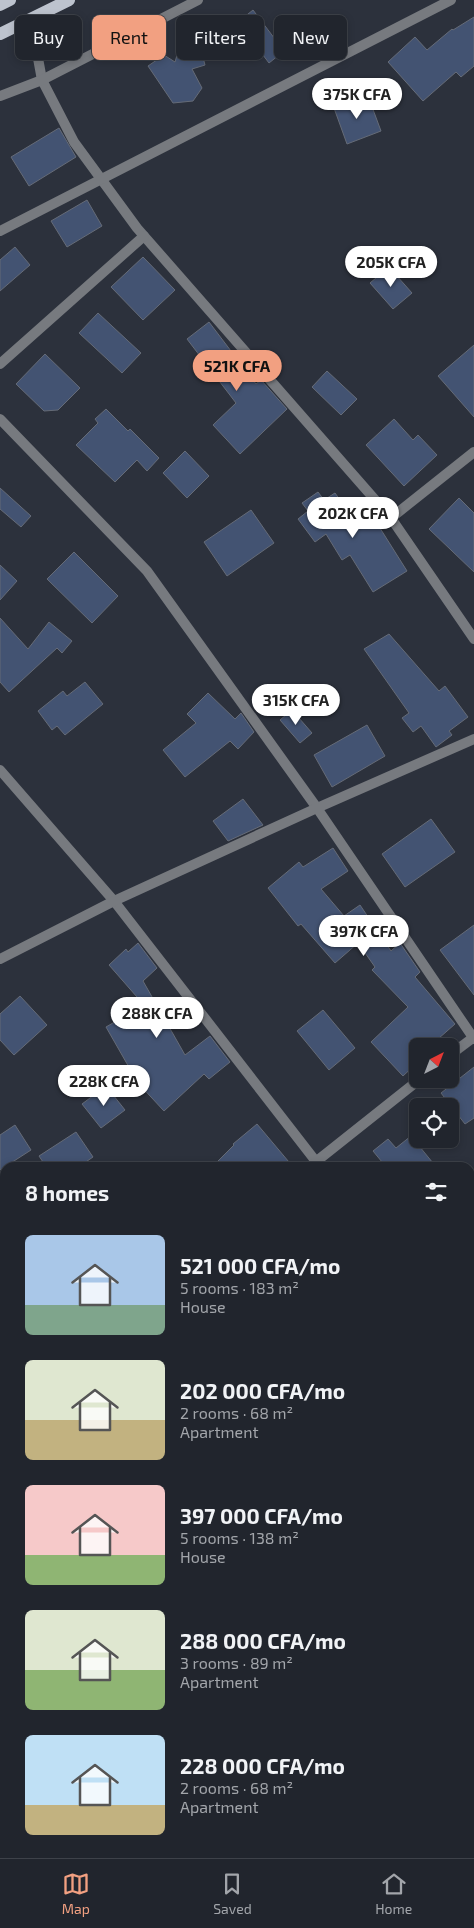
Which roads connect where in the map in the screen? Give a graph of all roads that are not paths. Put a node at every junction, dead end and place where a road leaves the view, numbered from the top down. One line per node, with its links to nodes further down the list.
1 (10, 0): 5 (main road)
2 (69, 0): 6 (main road)
3 (198, 0): 10 (street)
4 (451, 0): 12 (street)
5 (0, 5)
6 (40, 15)
7 (15, 27): 8 (main road)
8 (0, 34)
9 (38, 60): 10 (street)
10 (42, 80): 11 (street); 12 (street)
11 (0, 96)
12 (101, 179): 13 (street); 14 (street)
13 (0, 231)
14 (144, 236): 15 (street); 18 (street)
15 (0, 364)
16 (0, 419): 22 (street)
17 (474, 452): 18 (street)
18 (392, 518): 19 (street)
19 (474, 639)
20 (474, 739): 22 (street)
21 (0, 770): 23 (street)
22 (317, 808): 23 (street); 25 (street)
23 (114, 901): 24 (street); 28 (street)
24 (0, 959)
25 (474, 1038): 26 (street)
26 (459, 1049)
27 (409, 1088): 29 (street)
28 (313, 1162)
29 (319, 1162)

